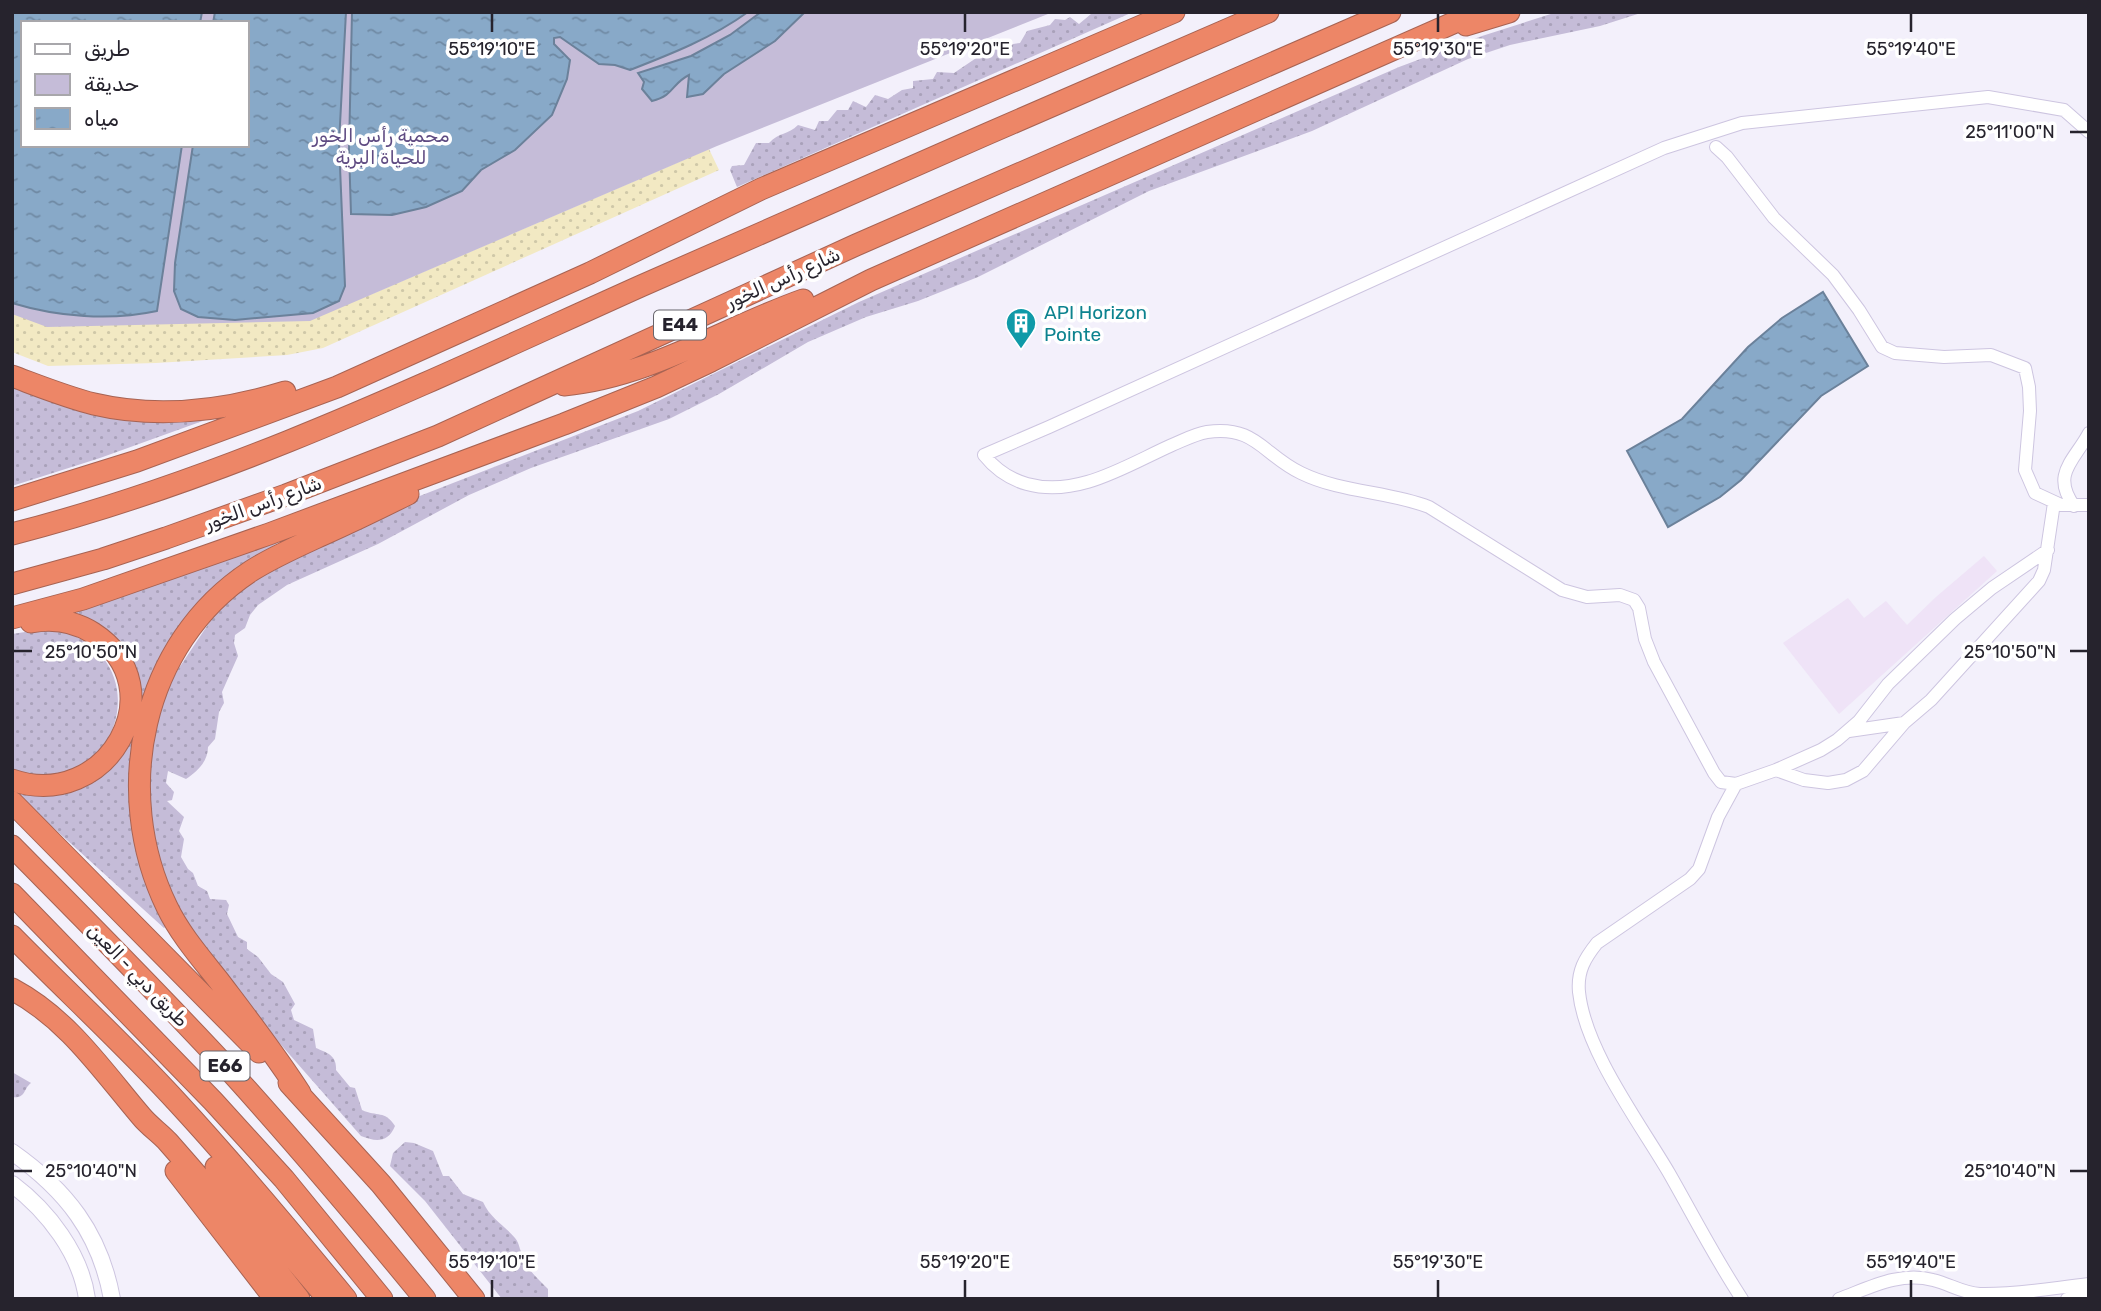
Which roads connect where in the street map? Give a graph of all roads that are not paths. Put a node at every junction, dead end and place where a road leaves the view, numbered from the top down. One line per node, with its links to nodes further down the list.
1 (1174, 12): 9 (highway)
2 (1268, 12): 19 (highway, E44)
3 (1390, 12): 12 (highway, شارع رأس الخور / E44)
4 (1478, 12): 6 (highway)
5 (1509, 12): 6 (highway)
6 (1394, 48): 10 (highway)
7 (2089, 132): 28 (street)
8 (1716, 147): 16 (street)
9 (590, 273): 11 (highway); 15 (highway)
10 (871, 280): 12 (highway); 14 (highway)
11 (12, 376)
12 (548, 385): 21 (highway, شارع رأس الخور / E44)
13 (2089, 433): 18 (street)
14 (456, 463): 22 (highway); 35 (highway)
15 (12, 499)
16 (2054, 503): 18 (street); 20 (street)
17 (2089, 505): 18 (street)
18 (2074, 506)
19 (12, 534)
20 (2048, 550): 24 (street); 25 (street)
21 (12, 583)
22 (12, 618)
23 (12, 628): 27 (highway)
24 (1904, 723): 25 (street); 26 (street)
25 (1849, 731): 26 (street)
26 (1776, 770): 28 (street)
27 (12, 780)
28 (1736, 784): 50 (street)
29 (12, 802): 35 (highway)
30 (12, 846): 48 (highway, طريق دبي - العين / E66)
31 (12, 894): 47 (highway, طريق دبي - العين / E66)
32 (12, 936): 34 (highway)
33 (12, 989): 36 (highway)
34 (90, 1015): 45 (highway); 46 (highway)
35 (300, 1093): 49 (highway)
36 (143, 1119): 43 (highway); 44 (highway)
37 (12, 1152): 42 (street)
38 (12, 1184): 41 (street)
39 (2089, 1284): 51 (street)
40 (2089, 1296): 52 (street)
41 (87, 1299)
42 (112, 1299)
43 (275, 1299)
44 (299, 1299)
45 (328, 1299)
46 (346, 1299)
47 (382, 1299)
48 (425, 1299)
49 (474, 1299)
50 (1742, 1299)
51 (1839, 1299)
52 (2067, 1299)

